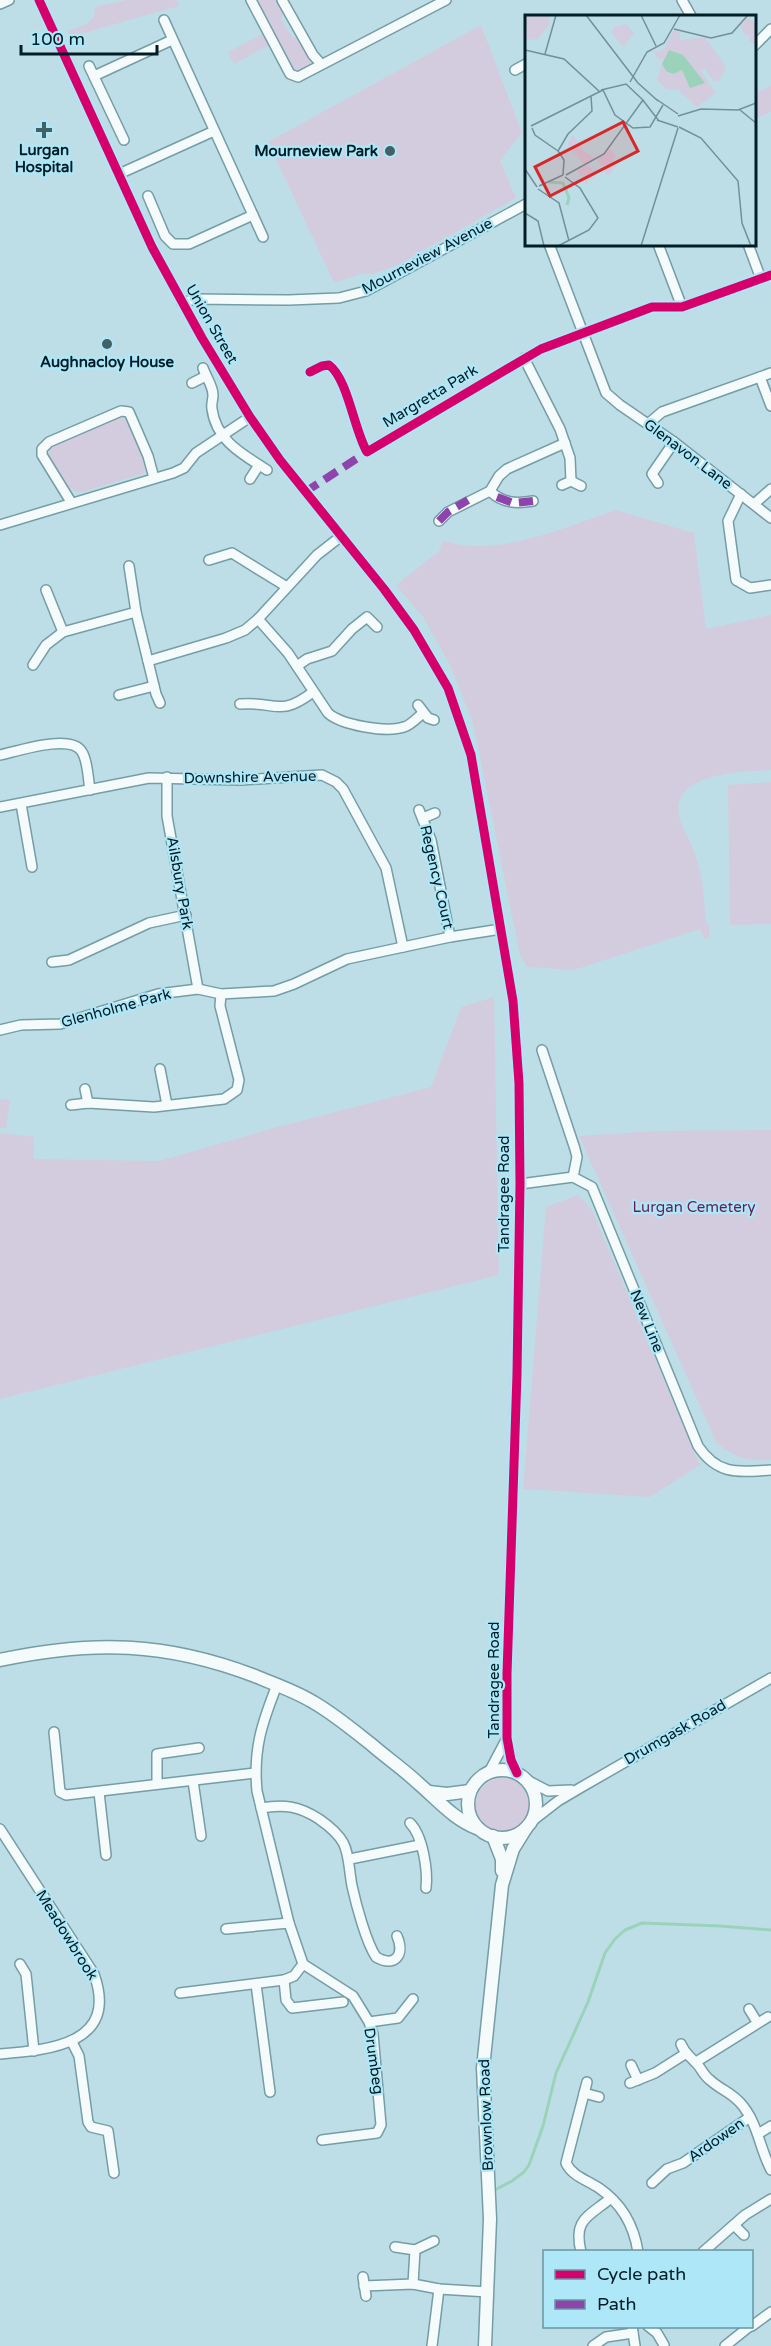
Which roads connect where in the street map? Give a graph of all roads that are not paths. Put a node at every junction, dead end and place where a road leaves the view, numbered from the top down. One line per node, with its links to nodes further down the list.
1 (9, 0): 7 (street)
2 (39, 0): 20 (street, Union Street)
3 (251, 0): 13 (street)
4 (282, 0): 13 (street)
5 (446, 0): 13 (street)
6 (682, 0): 8 (street)
7 (0, 4)
8 (690, 15)
9 (164, 20): 11 (street)
10 (771, 29): 12 (street)
11 (172, 40): 17 (street); 18 (street)
12 (756, 44)
13 (321, 64)
14 (525, 65): 16 (street)
15 (89, 66): 17 (street)
16 (515, 70)
17 (94, 76): 19 (street)
18 (214, 131): 20 (street); 23 (street)
19 (124, 140)
20 (119, 174): 30 (street, Union Street)
21 (148, 196): 23 (street)
22 (525, 205): 30 (street, Mourneview Avenue)
23 (253, 215): 24 (street)
24 (263, 237)
25 (550, 246): 32 (street)
26 (659, 246): 31 (street)
27 (749, 246): 29 (street)
28 (771, 275): 29 (street, Margretta Park)
29 (761, 279): 31 (street, Margretta Park)
30 (182, 303): 39 (street, Union Street)
31 (681, 307): 32 (street, Margretta Park)
32 (583, 332): 33 (street, Margretta Park); 40 (street, Glenavon Lane)
33 (524, 358): 34 (street, Margretta Park); 43 (street)
34 (310, 372)
35 (771, 373): 36 (street)
36 (760, 377): 38 (street); 40 (street)
37 (192, 383): 41 (street)
38 (771, 406)
39 (250, 417): 41 (street); 57 (street, Union Street)
40 (649, 423): 42 (street, Glenavon Lane)
41 (223, 436): 44 (street); 45 (street)
42 (674, 442): 46 (street); 50 (street, Glenavon Lane)
43 (565, 444): 47 (street); 49 (street)
44 (154, 478): 52 (street); 52 (street)
45 (250, 479)
46 (658, 483)
47 (581, 486)
48 (771, 489): 53 (street)
49 (490, 491): 51 (street); 55 (street)
50 (741, 494): 53 (street, Glenavon Lane); 60 (street)
51 (533, 501)
52 (71, 502): 56 (street)
53 (754, 504): 54 (street, Glenavon Lane)
54 (771, 518)
55 (439, 521)
56 (0, 525)
57 (340, 537): 61 (street); 66 (street, Union Street)
58 (209, 560): 61 (street)
59 (129, 566): 63 (street)
60 (771, 585)
61 (287, 586): 64 (street)
62 (46, 590): 67 (street)
63 (136, 612): 67 (street); 68 (street)
64 (258, 619): 68 (street); 70 (street)
65 (377, 627): 70 (street)
66 (414, 630): 85 (street, Tandragee Road)
67 (63, 632): 69 (street)
68 (148, 661): 71 (street)
69 (33, 664)
70 (297, 666): 72 (street)
71 (154, 686): 73 (street); 74 (street)
72 (313, 692): 75 (street); 76 (street)
73 (119, 695)
74 (160, 703)
75 (240, 704)
76 (434, 720)
77 (0, 755): 79 (street)
78 (167, 777): 79 (street, Downshire Avenue); 84 (street, Ailsbury Park); 87 (street, Downshire Avenue)
79 (90, 789): 80 (street, Downshire Avenue)
80 (21, 804): 81 (street, Downshire Avenue); 83 (street)
81 (0, 807)
82 (435, 813): 86 (street, Regency Court)
83 (32, 867)
84 (186, 915): 88 (street); 89 (street, Ailsbury Park)
85 (501, 929): 86 (street, Glenholme Park); 99 (street, Tandragee Road)
86 (450, 937): 87 (street, Glenholme Park)
87 (403, 947): 90 (street, Glenholme Park)
88 (52, 962)
89 (198, 989): 90 (street, Glenholme Park); 91 (street, Glenholme Park)
90 (220, 994): 97 (street)
91 (0, 1030)
92 (542, 1050): 98 (street)
93 (160, 1069): 97 (street)
94 (85, 1089): 95 (street)
95 (88, 1103): 96 (street); 97 (street)
96 (71, 1105)
97 (167, 1105)
98 (573, 1177): 99 (street); 100 (street, New Line)
99 (520, 1184): 105 (street, Tandragee Road)
100 (771, 1470)
101 (0, 1660): 103 (main road)
102 (771, 1678): 112 (street, Drumgask Road)
103 (277, 1685): 108 (street); 115 (main road)
104 (54, 1732): 114 (street)
105 (507, 1738): 107 (street, Tandragee Road); 109 (street, Tandragee Road)
106 (199, 1748): 111 (street)
107 (489, 1772): 109 (main road); 113 (main road)
108 (255, 1773): 110 (street); 116 (street)
109 (521, 1776): 112 (street); 118 (main road)
110 (193, 1780): 111 (street); 121 (street)
111 (157, 1784): 114 (street)
112 (580, 1788): 118 (street, Drumgask Road)
113 (471, 1791): 115 (main road); 120 (main road)
114 (99, 1792): 124 (street)
115 (429, 1792): 120 (main road)
116 (261, 1808): 125 (street); 128 (street)
117 (410, 1823): 123 (street)
118 (528, 1825): 122 (main road); 126 (main road, Brownlow Road)
119 (0, 1829): 142 (street, Meadowbrook)
120 (479, 1829): 122 (main road)
121 (201, 1836)
122 (493, 1836): 126 (main road, Brownlow Road)
123 (420, 1845): 125 (street); 127 (street)
124 (106, 1855)
125 (350, 1858): 130 (street)
126 (502, 1885): 171 (main road, Brownlow Road)
127 (426, 1888)
128 (289, 1923): 129 (street); 132 (street)
129 (226, 1929)
130 (397, 1936)
131 (20, 1964): 143 (street)
132 (303, 1964): 133 (street); 140 (street, Drumbeg)
133 (284, 1980): 134 (street); 137 (street)
134 (256, 1984): 135 (street); 148 (street)
135 (180, 1993)
136 (413, 1998): 140 (street)
137 (343, 2002)
138 (749, 2009): 141 (street)
139 (768, 2017): 141 (street)
140 (369, 2022): 154 (street, Drumbeg)
141 (757, 2022): 145 (street)
142 (72, 2042): 143 (street); 156 (street)
143 (34, 2051): 144 (street)
144 (0, 2054)
145 (696, 2062): 146 (street, Ardowen); 151 (street, Ardowen)
146 (631, 2065)
147 (587, 2082): 149 (street)
148 (270, 2092)
149 (584, 2093): 150 (street); 158 (street)
150 (599, 2097)
151 (750, 2117): 153 (street, Ardowen); 157 (street, Ardowen)
152 (771, 2126): 153 (street, Ardowen)
153 (758, 2134): 155 (street, Ardowen)
154 (322, 2140)
155 (771, 2170)
156 (114, 2173)
157 (652, 2183)
158 (611, 2198): 165 (street); 166 (street)
159 (771, 2199): 160 (street)
160 (734, 2224): 161 (street); 167 (street)
161 (744, 2235)
162 (434, 2241): 164 (street)
163 (395, 2247): 164 (street)
164 (415, 2250): 168 (street)
165 (581, 2250)
166 (637, 2250)
167 (705, 2250)
168 (413, 2284): 169 (street); 170 (street)
169 (364, 2286)
170 (439, 2289): 171 (street); 178 (street)
171 (488, 2292): 179 (main road, Brownlow Road)
172 (771, 2312): 173 (street)
173 (753, 2325)
174 (651, 2328): 177 (street)
175 (748, 2328): 182 (street)
176 (633, 2330): 180 (street); 181 (street)
177 (664, 2345)
178 (432, 2346)
179 (484, 2346)
180 (593, 2346)
181 (635, 2346)
182 (725, 2346)

